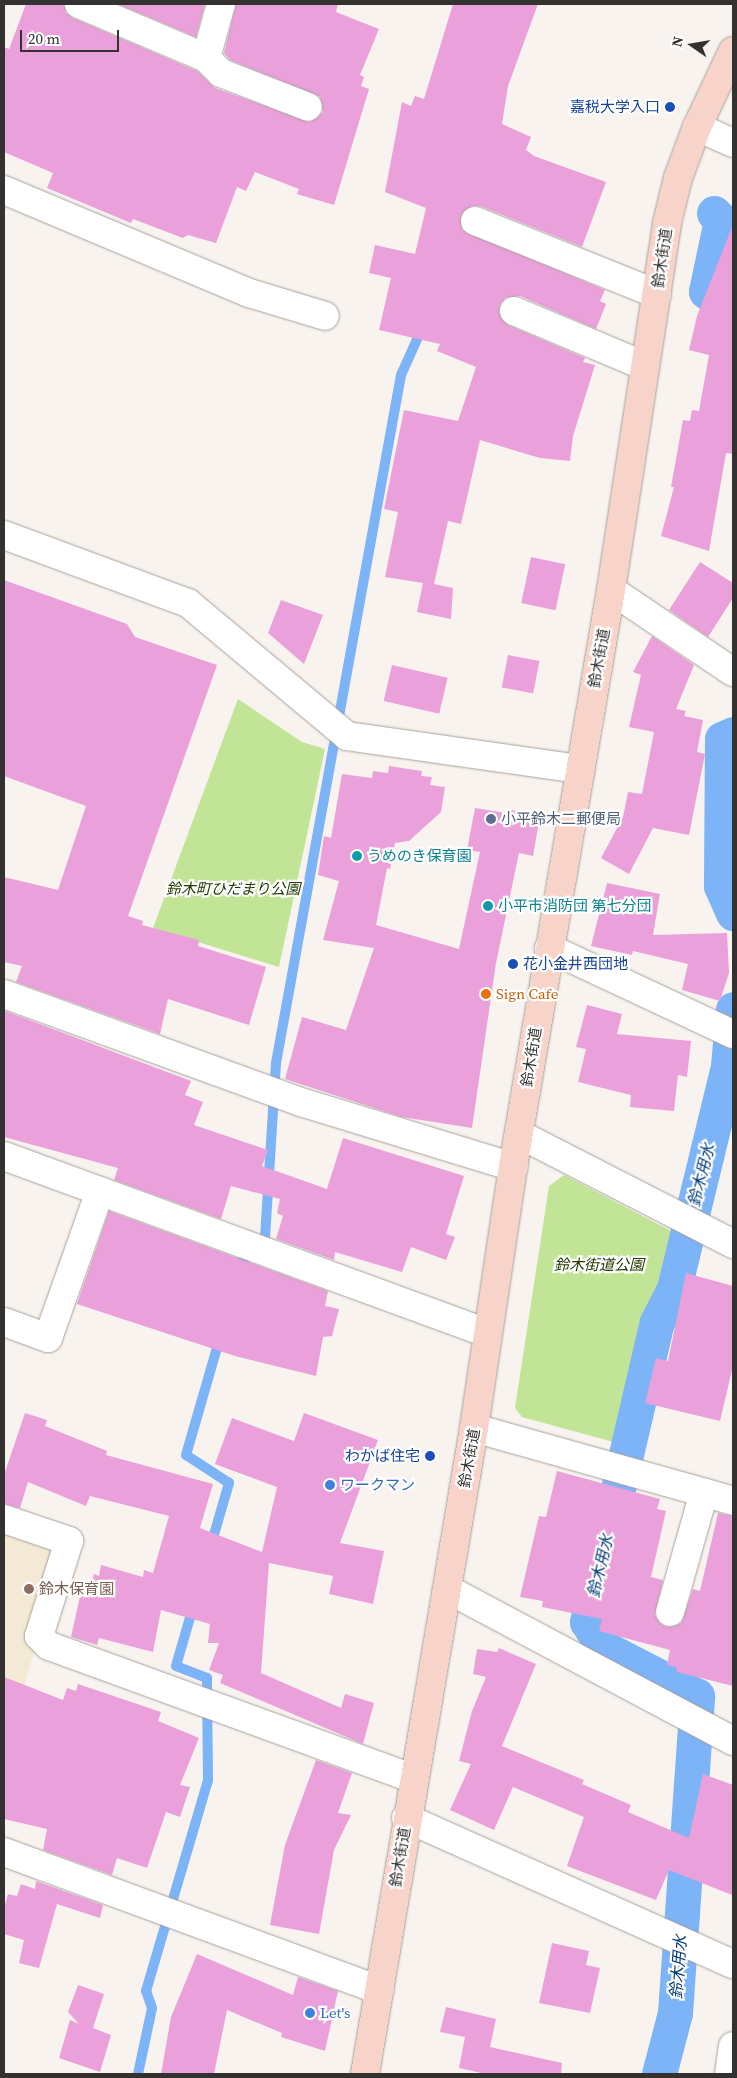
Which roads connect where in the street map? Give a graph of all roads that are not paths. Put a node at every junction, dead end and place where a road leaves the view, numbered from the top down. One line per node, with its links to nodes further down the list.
1 (79, 4): 4 (street)
2 (221, 4): 4 (street)
3 (733, 51): 6 (main road, 鈴木街道)
4 (206, 58): 5 (street)
5 (308, 107)
6 (697, 127): 7 (street); 10 (main road, 鈴木街道)
7 (733, 143)
8 (4, 190): 12 (street)
9 (475, 221): 10 (street)
10 (657, 294): 13 (main road, 鈴木街道)
11 (514, 311): 13 (street)
12 (325, 316)
13 (645, 366): 15 (main road, 鈴木街道)
14 (4, 534): 17 (street)
15 (611, 590): 16 (street); 17 (main road, 鈴木街道)
16 (727, 669)
17 (579, 769): 18 (main road, 鈴木街道)
18 (549, 948): 20 (street); 21 (main road, 鈴木街道)
19 (4, 994): 23 (street)
20 (725, 1030)
21 (519, 1134): 23 (main road, 鈴木街道); 25 (street)
22 (4, 1156): 24 (street)
23 (513, 1167): 27 (main road, 鈴木街道)
24 (100, 1191): 26 (street); 27 (street)
25 (733, 1244)
26 (4, 1322)
27 (487, 1333): 28 (main road, 鈴木街道)
28 (474, 1428): 29 (street); 32 (main road, 鈴木街道)
29 (704, 1493): 30 (street); 33 (street)
30 (733, 1501)
31 (4, 1519): 35 (street)
32 (447, 1590): 34 (street); 35 (main road, 鈴木街道)
33 (670, 1612)
34 (722, 1735)
35 (414, 1779): 36 (main road, 鈴木街道)
36 (406, 1818): 38 (street); 39 (main road, 鈴木街道)
37 (4, 1852): 39 (street)
38 (733, 1964)
39 (378, 1990): 41 (main road, 鈴木街道)
40 (733, 2046): 42 (street)
41 (364, 2074)
42 (729, 2074)

